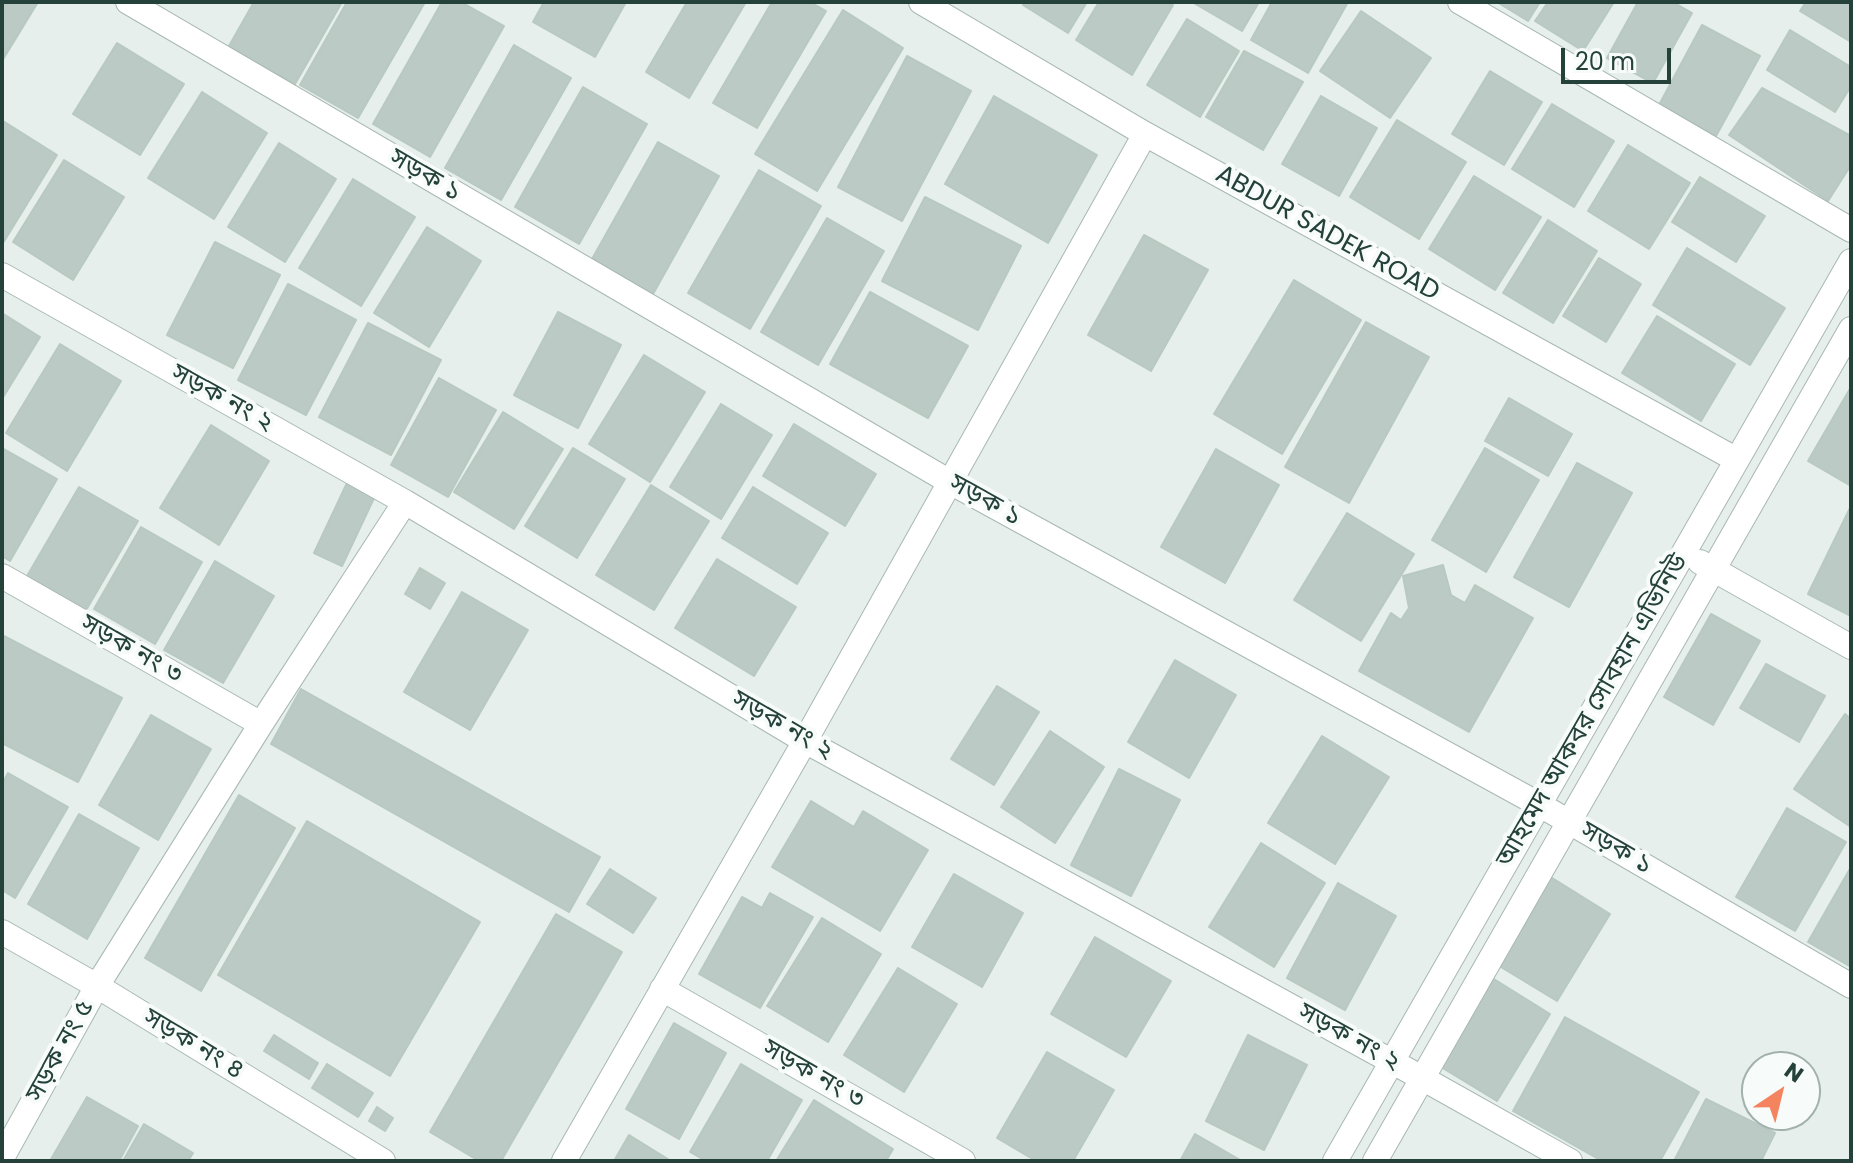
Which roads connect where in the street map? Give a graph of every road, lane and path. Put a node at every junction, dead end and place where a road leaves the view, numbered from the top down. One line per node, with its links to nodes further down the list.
1 (128, 2): 11 (street, সড়ক ১)
2 (921, 2): 4 (street, ABDUR SADEK ROAD)
3 (1460, 2): 5 (street)
4 (1145, 134): 10 (street, ABDUR SADEK ROAD); 11 (street)
5 (1851, 230)
6 (1851, 261): 8 (street, আহমেদ আকবর সোবহান এভিনিউ)
7 (2, 275): 12 (street, সড়ক নং ২)
8 (1815, 323): 9 (street); 10 (street, আহমেদ আকবর সোবহান এভিনিউ)
9 (1849, 338): 14 (street, আহমেদ আকবর সোবহান এভিনিউ)
10 (1737, 460): 13 (street, আহমেদ আকবর সোবহান এভিনিউ)
11 (950, 482): 18 (street); 19 (street, সড়ক ১)
12 (405, 502): 17 (street, সড়ক নং ৫); 18 (street, সড়ক নং ২)
13 (1684, 554): 14 (street); 19 (street, আহমেদ আকবর সোবহান এভিনিউ)
14 (1713, 570): 16 (street); 20 (street, আহমেদ আকবর সোবহান এভিনিউ)
15 (2, 576): 17 (street, সড়ক নং ৩)
16 (1851, 647)
17 (261, 724): 22 (street, সড়ক নং ৫)
18 (805, 741): 24 (street); 25 (street, সড়ক নং ২)
19 (1540, 805): 20 (street, সড়ক ১); 25 (street, আহমেদ আকবর সোবহান এভিনিউ)
20 (1568, 821): 23 (street, সড়ক ১); 26 (street, আহমেদ আকবর সোবহান এভিনিউ)
21 (2, 932): 22 (street, সড়ক নং ৪)
22 (97, 986): 27 (street, সড়ক নং ৫); 28 (street, সড়ক নং ৪)
23 (1851, 986)
24 (662, 989): 29 (street); 30 (street, সড়ক নং ৩)
25 (1393, 1062): 26 (street, সড়ক নং ২); 31 (street, আহমেদ আকবর সোবহান এভিনিউ)
26 (1422, 1078): 32 (street, আহমেদ আকবর সোবহান এভিনিউ); 33 (street, সড়ক নং ২)
27 (2, 1158)
28 (383, 1161)
29 (564, 1161)
30 (963, 1161)
31 (1335, 1161)
32 (1375, 1161)
33 (1570, 1161)

